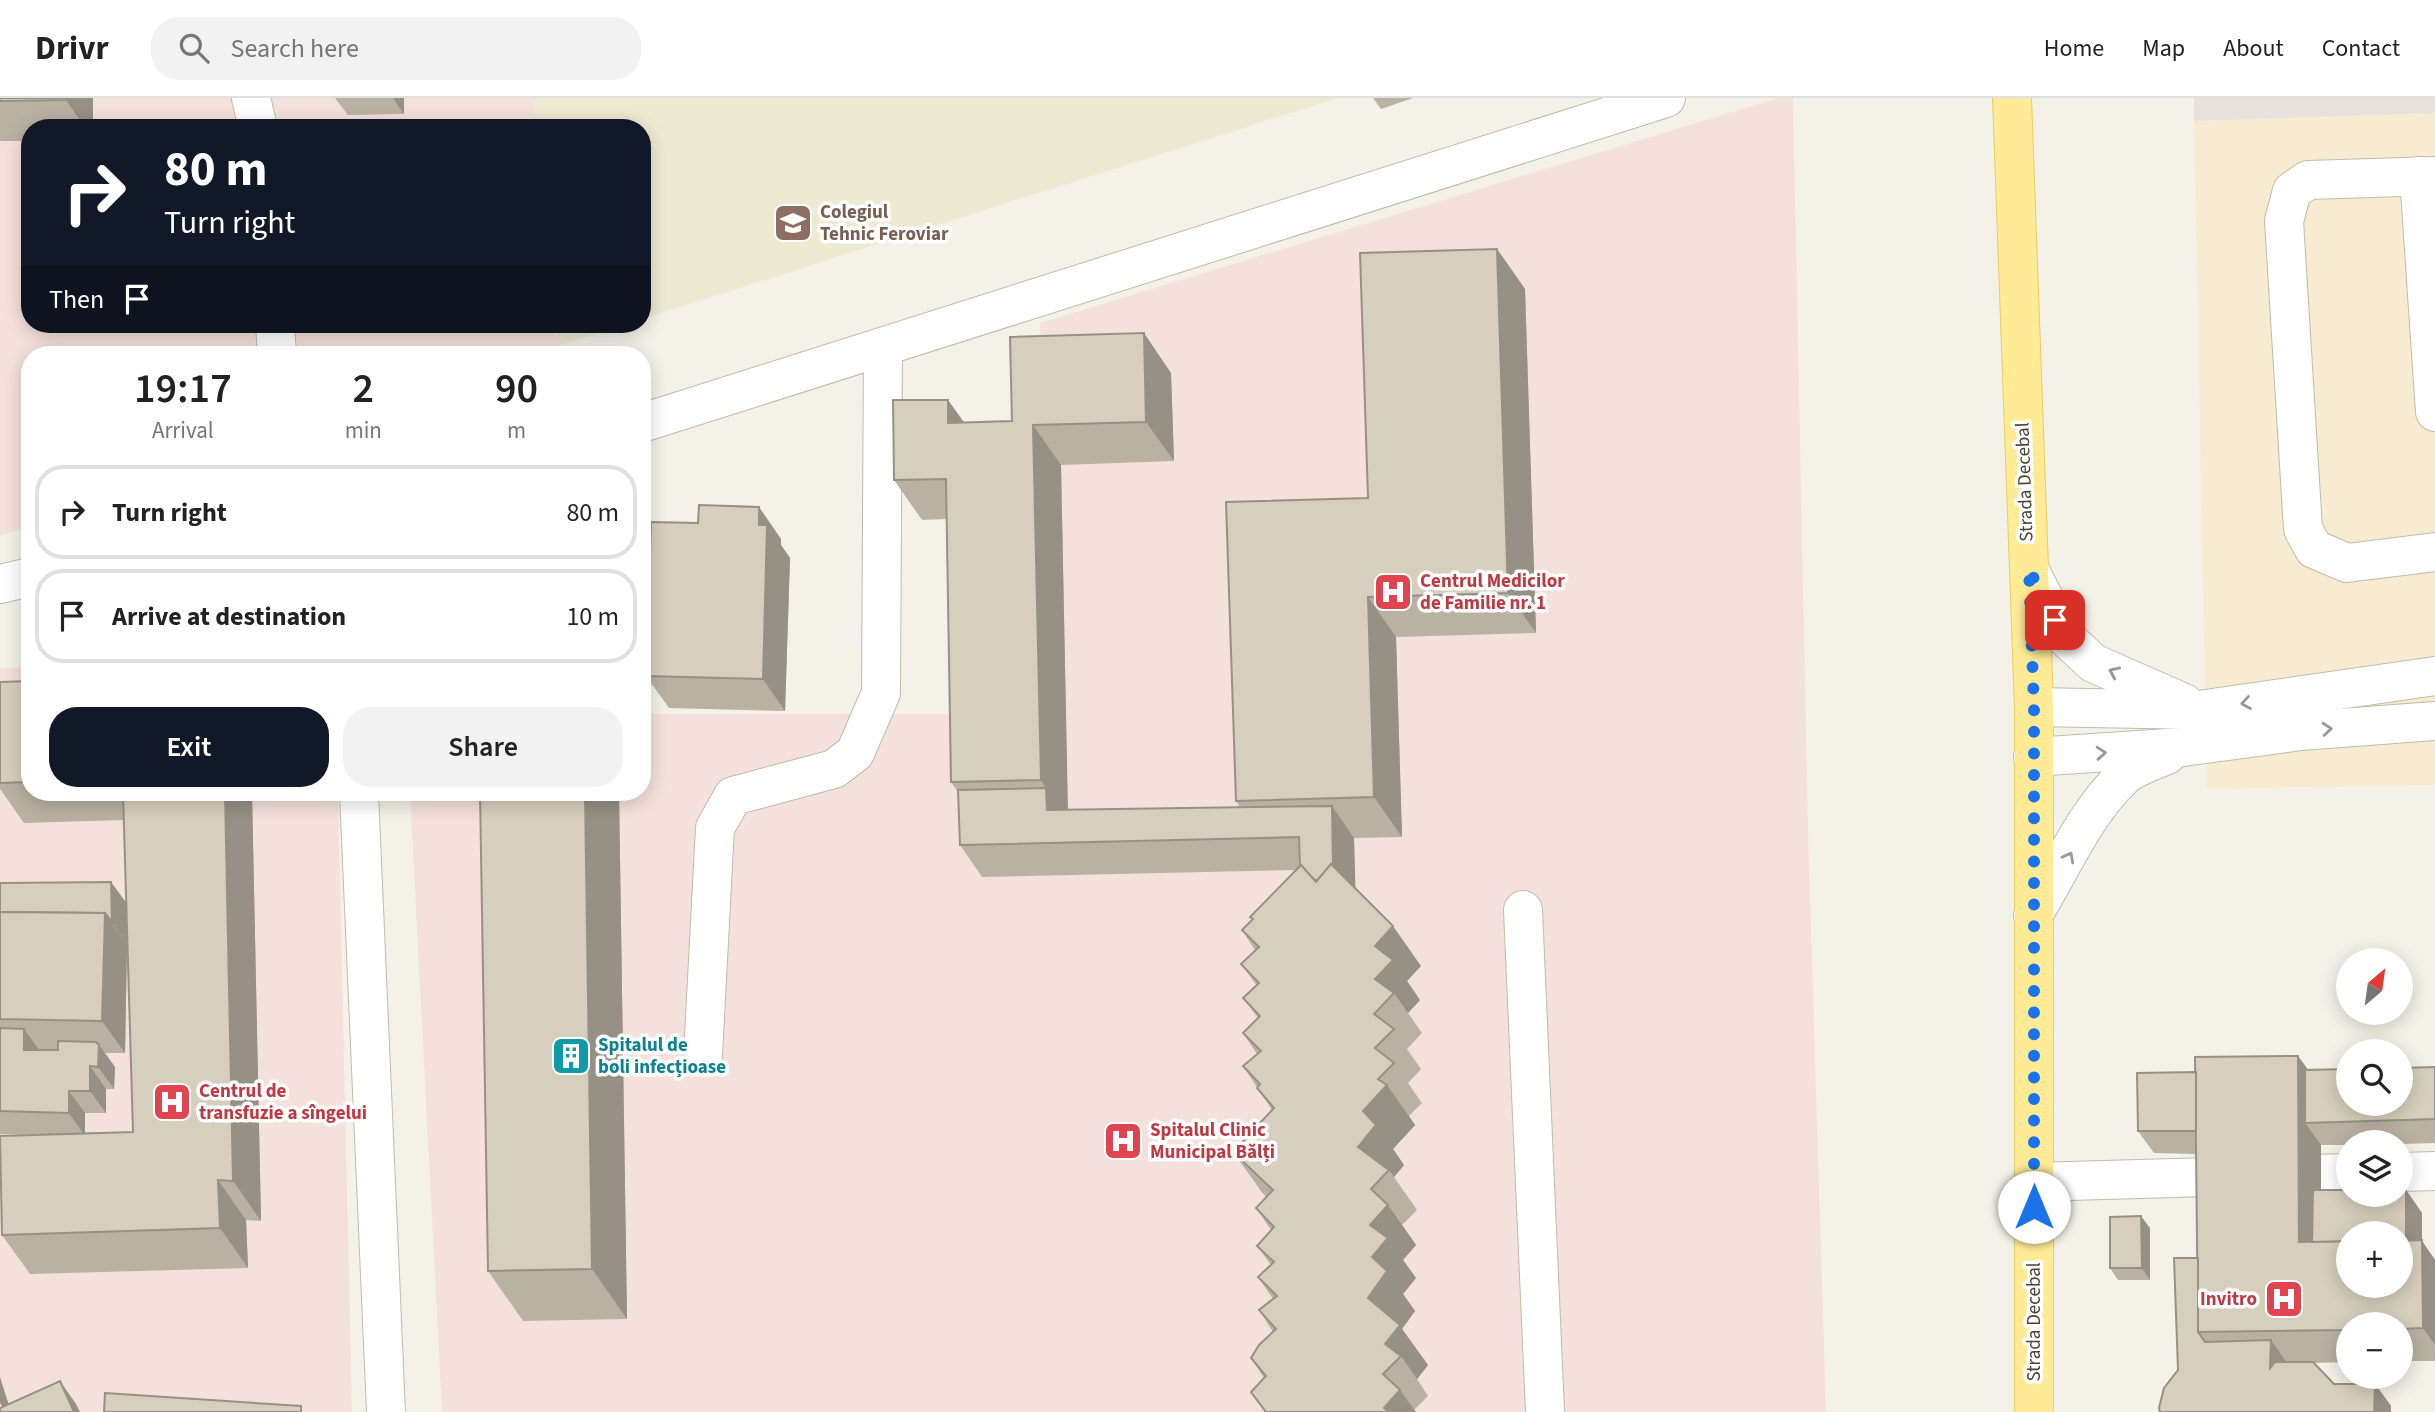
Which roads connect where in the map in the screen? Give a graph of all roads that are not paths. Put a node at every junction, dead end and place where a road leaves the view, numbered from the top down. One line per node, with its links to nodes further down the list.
1 (251, 98): 4 (street)
2 (1666, 98): 6 (street)
3 (2012, 98): 10 (main road, Strada Decebal)
4 (256, 119)
5 (2427, 176): 7 (street); 9 (street)
6 (883, 347): 8 (street); 22 (street)
7 (2435, 412)
8 (651, 420)
9 (2435, 552)
10 (2029, 569): 14 (main road, Strada Decebal); 15 (street, one-way to 10)
11 (21, 579): 12 (street)
12 (0, 584)
13 (2435, 676): 15 (street, one-way to 15)
14 (2034, 707): 15 (street); 18 (main road, Strada Decebal)
15 (2199, 710)
16 (2435, 721): 17 (street, one-way to 16)
17 (2183, 747): 18 (street, one-way to 17); 21 (street, one-way to 17)
18 (2033, 757): 21 (main road, Strada Decebal)
19 (359, 801): 27 (street)
20 (1523, 910): 28 (street)
21 (2033, 915): 26 (main road, Strada Decebal)
22 (703, 1055)
23 (2435, 1171): 24 (street)
24 (2413, 1172)
25 (2336, 1173): 26 (street)
26 (2034, 1182): 29 (main road, Strada Decebal)
27 (386, 1412)
28 (1545, 1412)
29 (2034, 1412)

